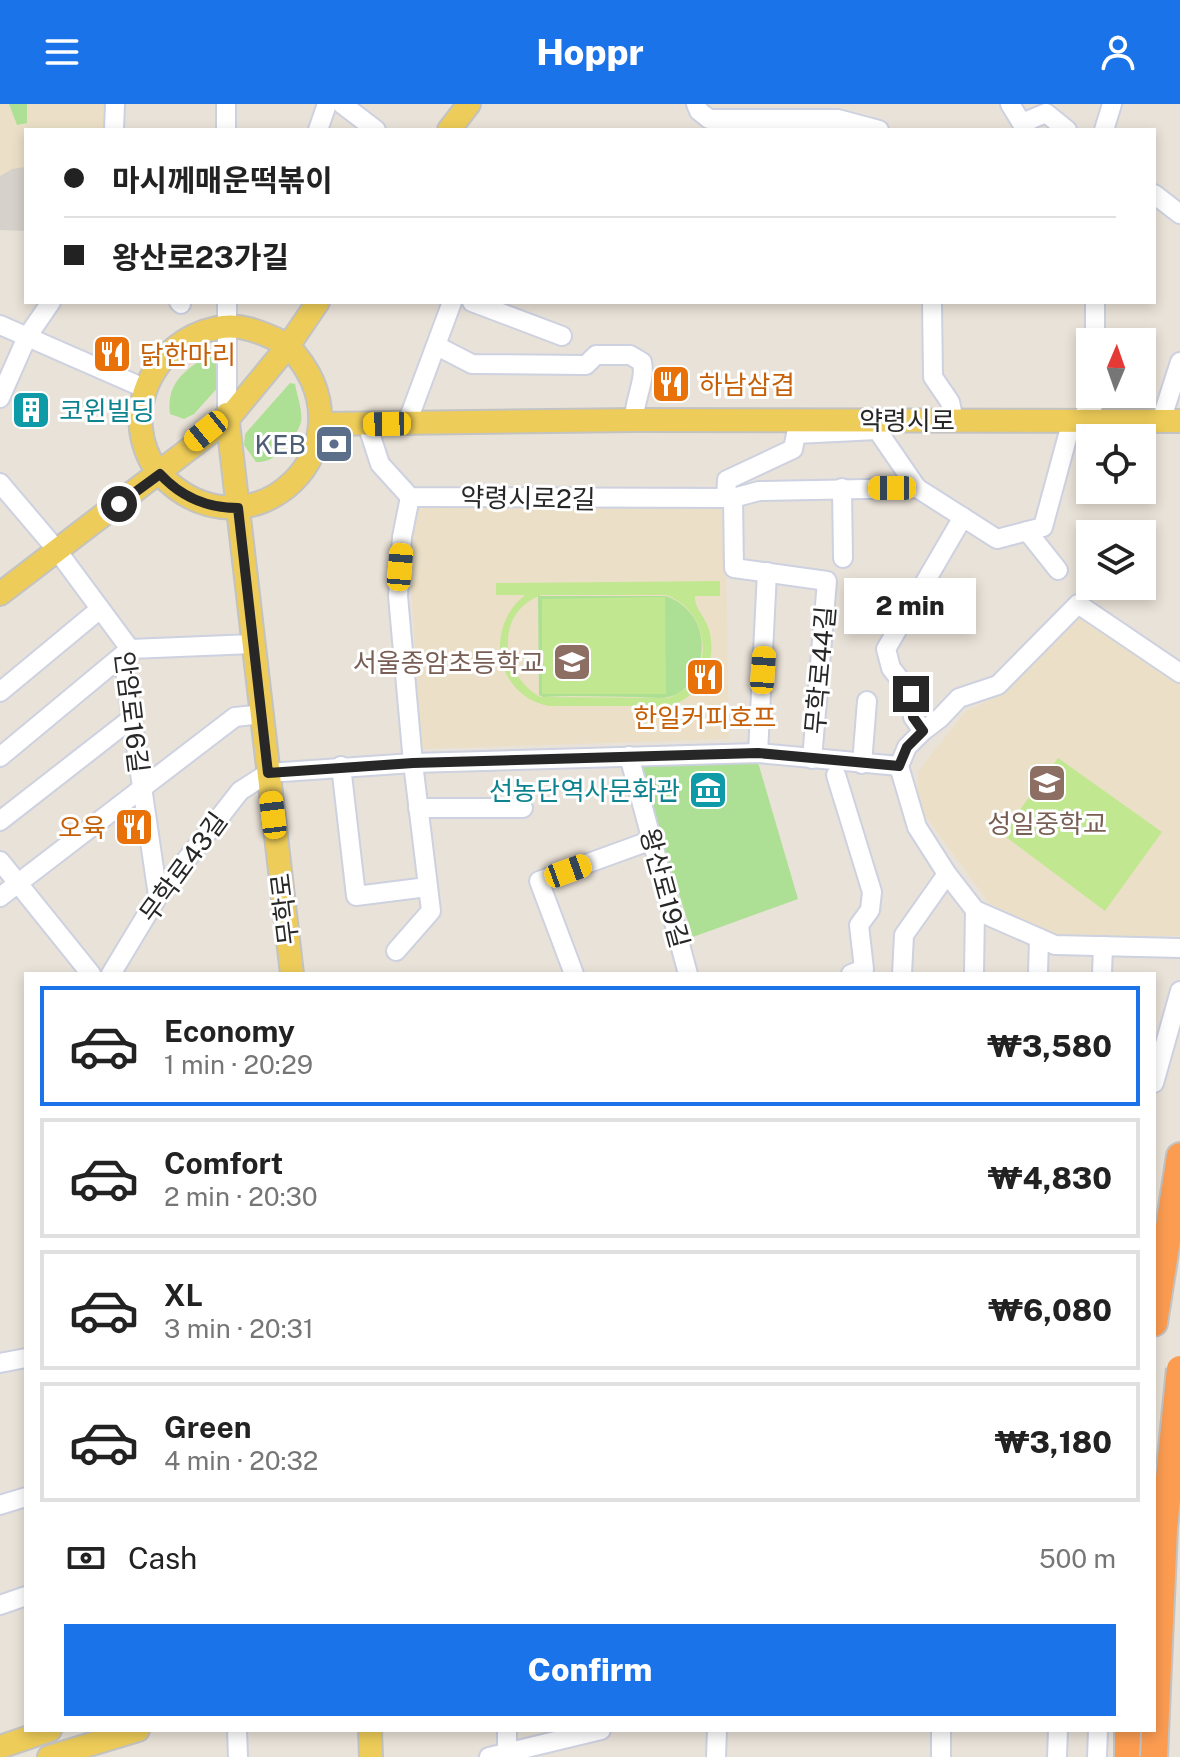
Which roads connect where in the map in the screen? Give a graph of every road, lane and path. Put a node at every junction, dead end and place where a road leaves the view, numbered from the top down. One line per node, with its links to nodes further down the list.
1 (115, 104): 11 (street)
2 (226, 104): 12 (street)
3 (327, 104): 13 (street)
4 (342, 104): 14 (street)
5 (469, 104): 15 (main road)
6 (696, 104): 9 (street)
7 (1010, 104): 10 (street)
8 (1112, 104): 18 (street)
9 (810, 111): 16 (street)
10 (1024, 127): 17 (street)
11 (114, 128)
12 (226, 128)
13 (319, 128)
14 (373, 128)
15 (451, 128)
16 (872, 128)
17 (1065, 128)
18 (1105, 128)
19 (1156, 196): 20 (street)
20 (1180, 214)
21 (50, 304): 32 (street)
22 (227, 304): 29 (street)
23 (316, 304): 33 (main road)
24 (451, 304): 34 (street)
25 (477, 304): 31 (street)
26 (932, 304): 41 (street)
27 (1095, 304): 30 (street)
28 (0, 325): 32 (street)
29 (227, 327): 33 (main road); 36 (main road); 39 (street)
30 (1095, 328)
31 (562, 336)
32 (27, 337): 36 (street); 37 (street)
33 (289, 339): 39 (main road); 45 (main road)
34 (437, 346): 40 (street); 44 (street)
35 (1180, 362): 43 (street)
36 (144, 388): 48 (main road)
37 (0, 398)
38 (1090, 408): 42 (street)
39 (227, 417): 48 (main road); 54 (main road, 무학로)
40 (634, 420): 44 (main road, 약령시로); 47 (main road, 약령시로)
41 (954, 420): 42 (main road, 약령시로); 47 (main road, 약령시로)
42 (1075, 421): 43 (main road, 약령시로); 56 (street)
43 (1171, 421)
44 (407, 423): 46 (main road, 약령시로)
45 (321, 424): 46 (main road, 약령시로); 54 (main road)
46 (367, 424): 52 (street)
47 (874, 425): 51 (street); 53 (street, 약령시로)
48 (158, 472): 54 (main road); 57 (main road)
49 (0, 483): 57 (street, 안암로16길)
50 (842, 488): 51 (street, 약령시로2길); 53 (street, 약령시로2길); 58 (street)
51 (917, 488): 55 (street)
52 (410, 497): 53 (street, 약령시로2길); 75 (street)
53 (730, 498): 60 (street)
54 (238, 508): 63 (main road, 무학로)
55 (963, 517): 56 (street); 70 (street)
56 (1027, 531): 59 (street)
57 (56, 549): 61 (main road); 62 (street, 안암로16길)
58 (843, 558)
59 (1058, 570)
60 (767, 572): 71 (street); 74 (street, 무학로44길)
61 (0, 594)
62 (100, 609): 64 (street, 안암로16길); 66 (street)
63 (253, 644): 64 (street); 68 (main road, 무학로)
64 (130, 649): 69 (street, 안암로16길); 73 (street)
65 (1180, 673): 70 (street)
66 (0, 692)
67 (867, 701): 76 (street, 무학로44길)
68 (263, 714): 79 (main road, 무학로); 81 (street)
69 (132, 718): 81 (street, 안암로16길); 84 (street)
70 (923, 731): 78 (street)
71 (758, 753): 72 (street, 무학로44길); 74 (street, 무학로44길)
72 (629, 756): 75 (street, 무학로44길); 85 (street, 왕산로19길)
73 (0, 757)
74 (812, 759): 76 (street, 무학로44길)
75 (413, 763): 77 (street, 무학로44길); 82 (street)
76 (862, 764): 78 (street, 무학로44길)
77 (341, 766): 79 (street, 무학로44길); 89 (street)
78 (899, 766): 87 (street)
79 (268, 773): 90 (street, 무학로43길); 99 (main road, 무학로)
80 (836, 775): 102 (street)
81 (142, 789): 88 (street); 90 (street, 안암로16길)
82 (418, 808): 83 (street); 89 (street)
83 (523, 808)
84 (0, 821)
85 (652, 840): 100 (street); 101 (street, 왕산로19길)
86 (0, 861): 88 (street)
87 (947, 874): 92 (street); 103 (street)
88 (18, 883): 91 (street); 97 (street)
89 (427, 887): 96 (street)
90 (158, 896): 98 (street, 무학로43길)
91 (0, 897)
92 (975, 910): 93 (street); 104 (street)
93 (1039, 938): 94 (street); 105 (street)
94 (1103, 946): 95 (street); 106 (street)
95 (1180, 948)
96 (396, 951)
97 (89, 972)
98 (112, 972)
99 (292, 972)
100 (573, 972)
101 (687, 972)
102 (856, 972)
103 (902, 972)
104 (974, 972)
105 (1038, 972)
106 (1102, 972)
107 (1180, 991): 108 (street)
108 (1164, 1021): 109 (street)
109 (1156, 1071)
110 (1180, 1156): 111 (highway)
111 (1156, 1310)
112 (24, 1358): 113 (street)
113 (0, 1363)
114 (1180, 1369): 123 (highway, bridge)
115 (24, 1498): 116 (street)
116 (0, 1505)
117 (1156, 1552): 118 (main road)
118 (1180, 1553)
119 (1156, 1573): 120 (main road)
120 (1180, 1574)
121 (24, 1597): 122 (street)
122 (0, 1605)
123 (1156, 1711)
124 (43, 1732): 136 (main road)
125 (131, 1732): 138 (main road)
126 (237, 1732): 139 (street)
127 (370, 1732): 140 (main road)
128 (506, 1732): 137 (street)
129 (593, 1732): 137 (street)
130 (717, 1732): 141 (street)
131 (941, 1732): 142 (street)
132 (1058, 1732): 143 (street)
133 (1098, 1732): 144 (street)
134 (1128, 1732): 145 (highway)
135 (1155, 1732): 146 (highway, bridge)
136 (1, 1744)
137 (500, 1755)
138 (49, 1757)
139 (238, 1757)
140 (371, 1757)
141 (716, 1757)
142 (941, 1757)
143 (1057, 1757)
144 (1097, 1757)
145 (1128, 1757)
146 (1154, 1757)

